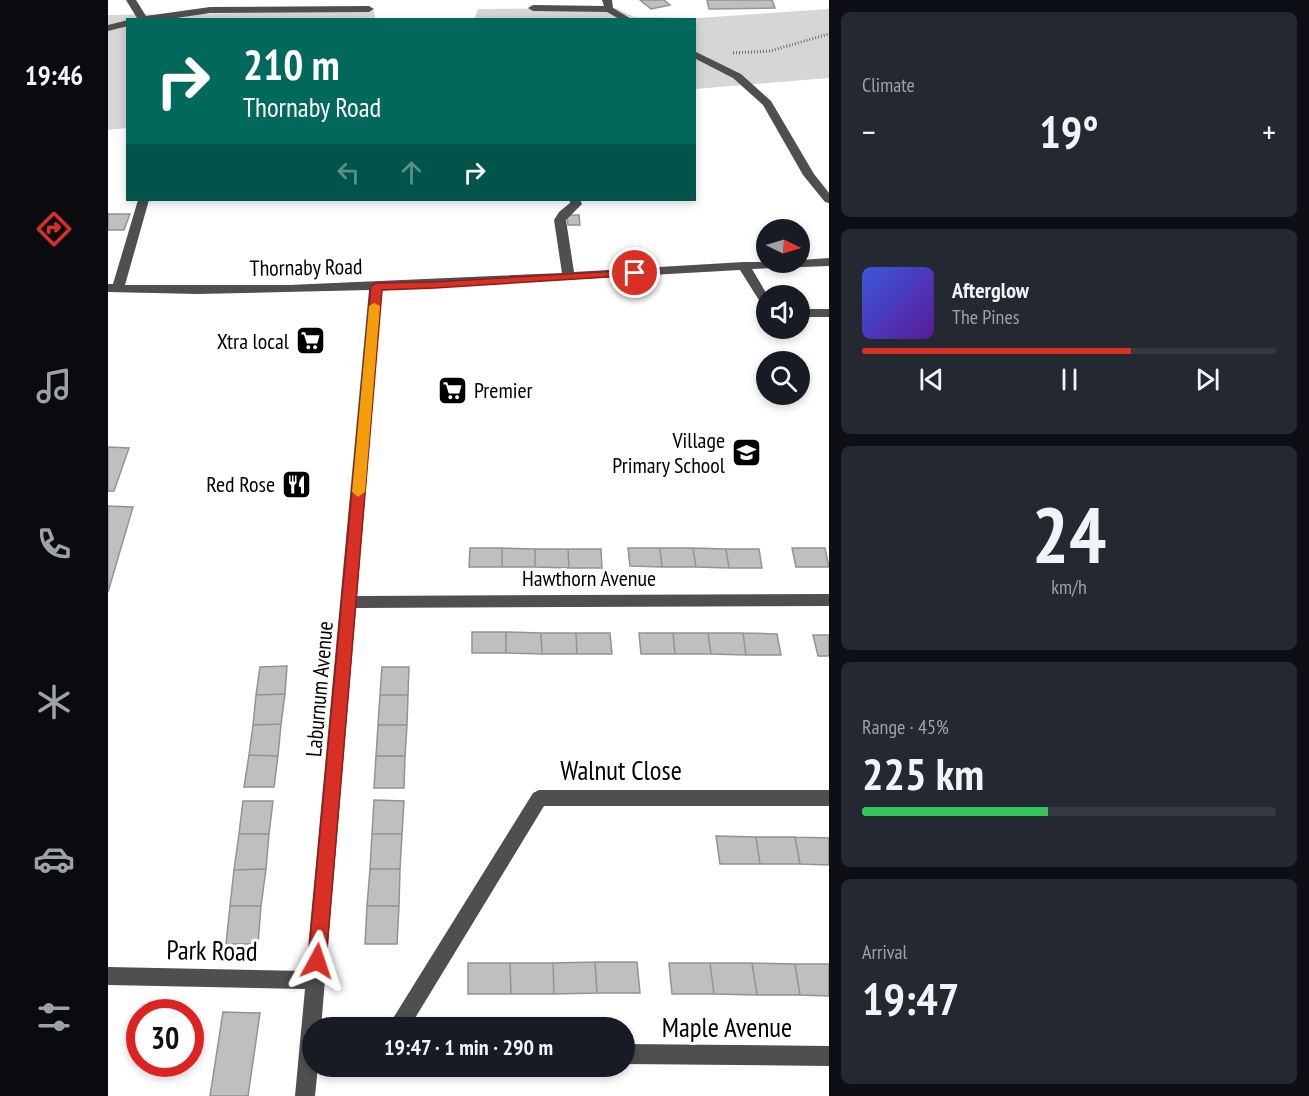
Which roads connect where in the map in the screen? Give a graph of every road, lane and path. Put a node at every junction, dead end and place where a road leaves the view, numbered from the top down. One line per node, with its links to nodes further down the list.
1 (131, 0): 5 (street)
2 (608, 4): 3 (street); 7 (street)
3 (533, 8)
4 (369, 9): 6 (street)
5 (140, 18)
6 (149, 18)
7 (626, 18)
8 (126, 24): 9 (street)
9 (108, 28)
10 (829, 34): 11 (path)
11 (763, 53)
12 (696, 55): 13 (street)
13 (829, 200)
14 (143, 201): 21 (street)
15 (575, 201): 18 (street)
16 (829, 262): 17 (street, Thornaby Road)
17 (744, 266): 18 (street, Thornaby Road); 20 (street)
18 (569, 277): 19 (street, Thornaby Road)
19 (376, 286): 21 (street, Thornaby Road); 25 (street, Laburnum Avenue)
20 (756, 286)
21 (113, 288)
22 (810, 313): 23 (street)
23 (829, 313)
24 (829, 600): 25 (street, Hawthorn Avenue)
25 (349, 602): 28 (street, Laburnum Avenue)
26 (829, 798): 30 (street, Walnut Close)
27 (108, 976): 28 (street, Park Road)
28 (315, 980): 29 (street, Laburnum Avenue)
29 (312, 1017)
30 (404, 1017)
31 (635, 1054): 32 (street, Maple Avenue)
32 (829, 1056)
33 (307, 1077): 34 (street, Laburnum Avenue)
34 (305, 1096)

